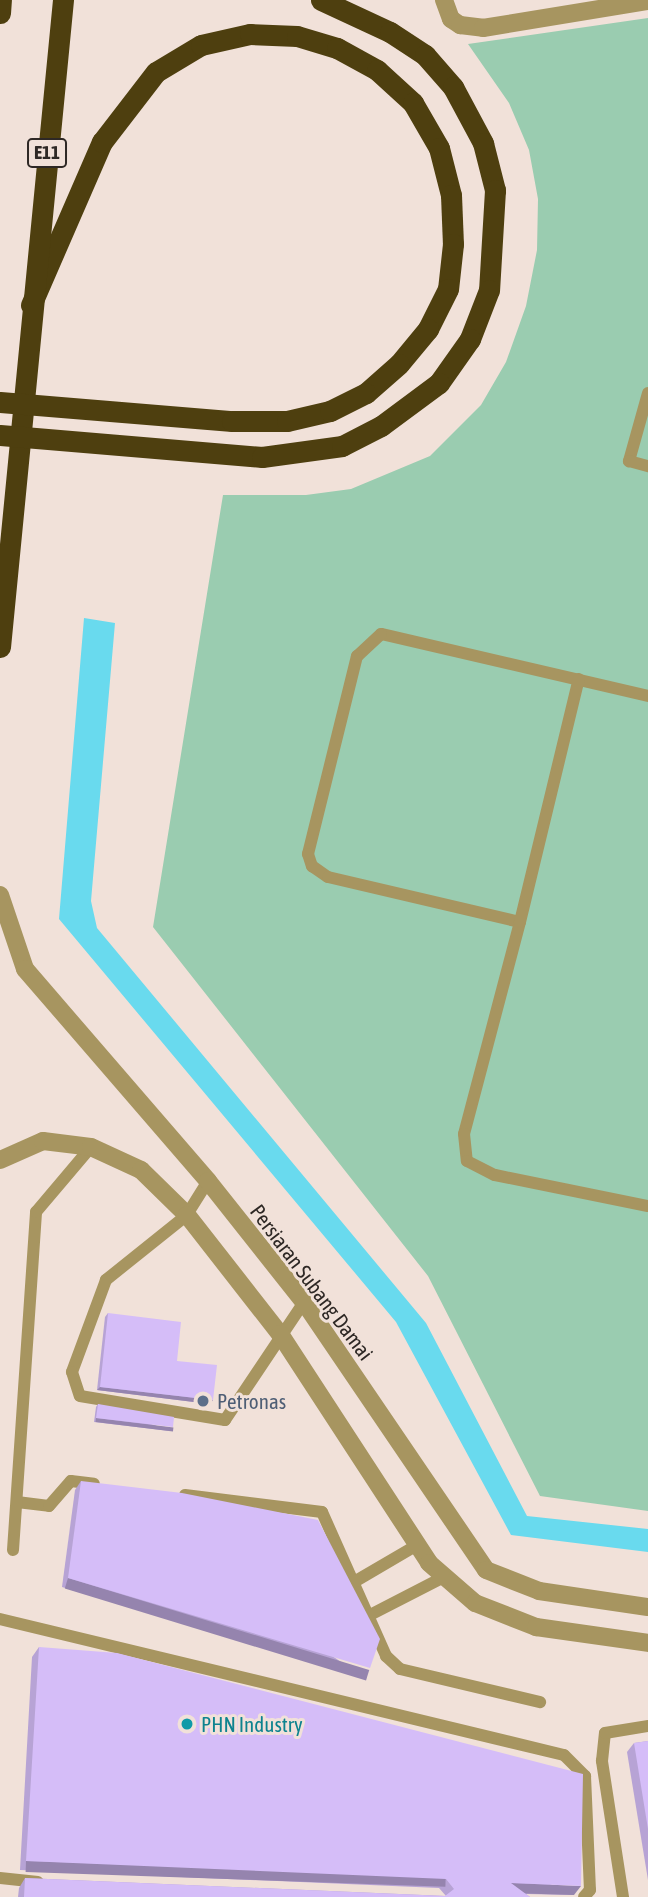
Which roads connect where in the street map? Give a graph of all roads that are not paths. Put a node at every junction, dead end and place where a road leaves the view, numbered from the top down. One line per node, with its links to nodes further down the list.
1 (1, 0): 6 (highway)
2 (63, 0): 7 (highway, E11)
3 (321, 0): 10 (highway, bridge)
4 (444, 0): 5 (street)
5 (648, 1)
6 (0, 13)
7 (32, 305): 9 (highway, bridge); 12 (highway, E11)
8 (648, 393): 11 (lane)
9 (0, 402)
10 (0, 435)
11 (648, 466)
12 (0, 647)
13 (579, 679): 14 (lane); 16 (lane); 16 (lane)
14 (648, 696)
15 (0, 894): 19 (street, Persiaran Subang Damai)
16 (520, 922): 20 (lane)
17 (91, 1147): 18 (street); 21 (street); 26 (lane)
18 (0, 1160)
19 (208, 1181): 21 (lane); 22 (street, Persiaran Subang Damai)
20 (648, 1206)
21 (187, 1215): 23 (street); 23 (lane)
22 (303, 1302): 23 (lane); 31 (street, Persiaran Subang Damai)
23 (280, 1334): 27 (street)
24 (111, 1486): 26 (lane)
25 (164, 1492): 30 (lane)
26 (17, 1502): 28 (lane)
27 (417, 1545): 29 (street); 30 (lane)
28 (13, 1550)
29 (444, 1577): 32 (lane); 34 (street)
30 (354, 1582): 32 (lane)
31 (648, 1607)
32 (368, 1616): 35 (lane)
33 (0, 1619): 39 (lane)
34 (648, 1643)
35 (540, 1702)
36 (648, 1726): 40 (lane)
37 (0, 1878): 38 (lane)
38 (52, 1882)
39 (584, 1897)
40 (623, 1897)

